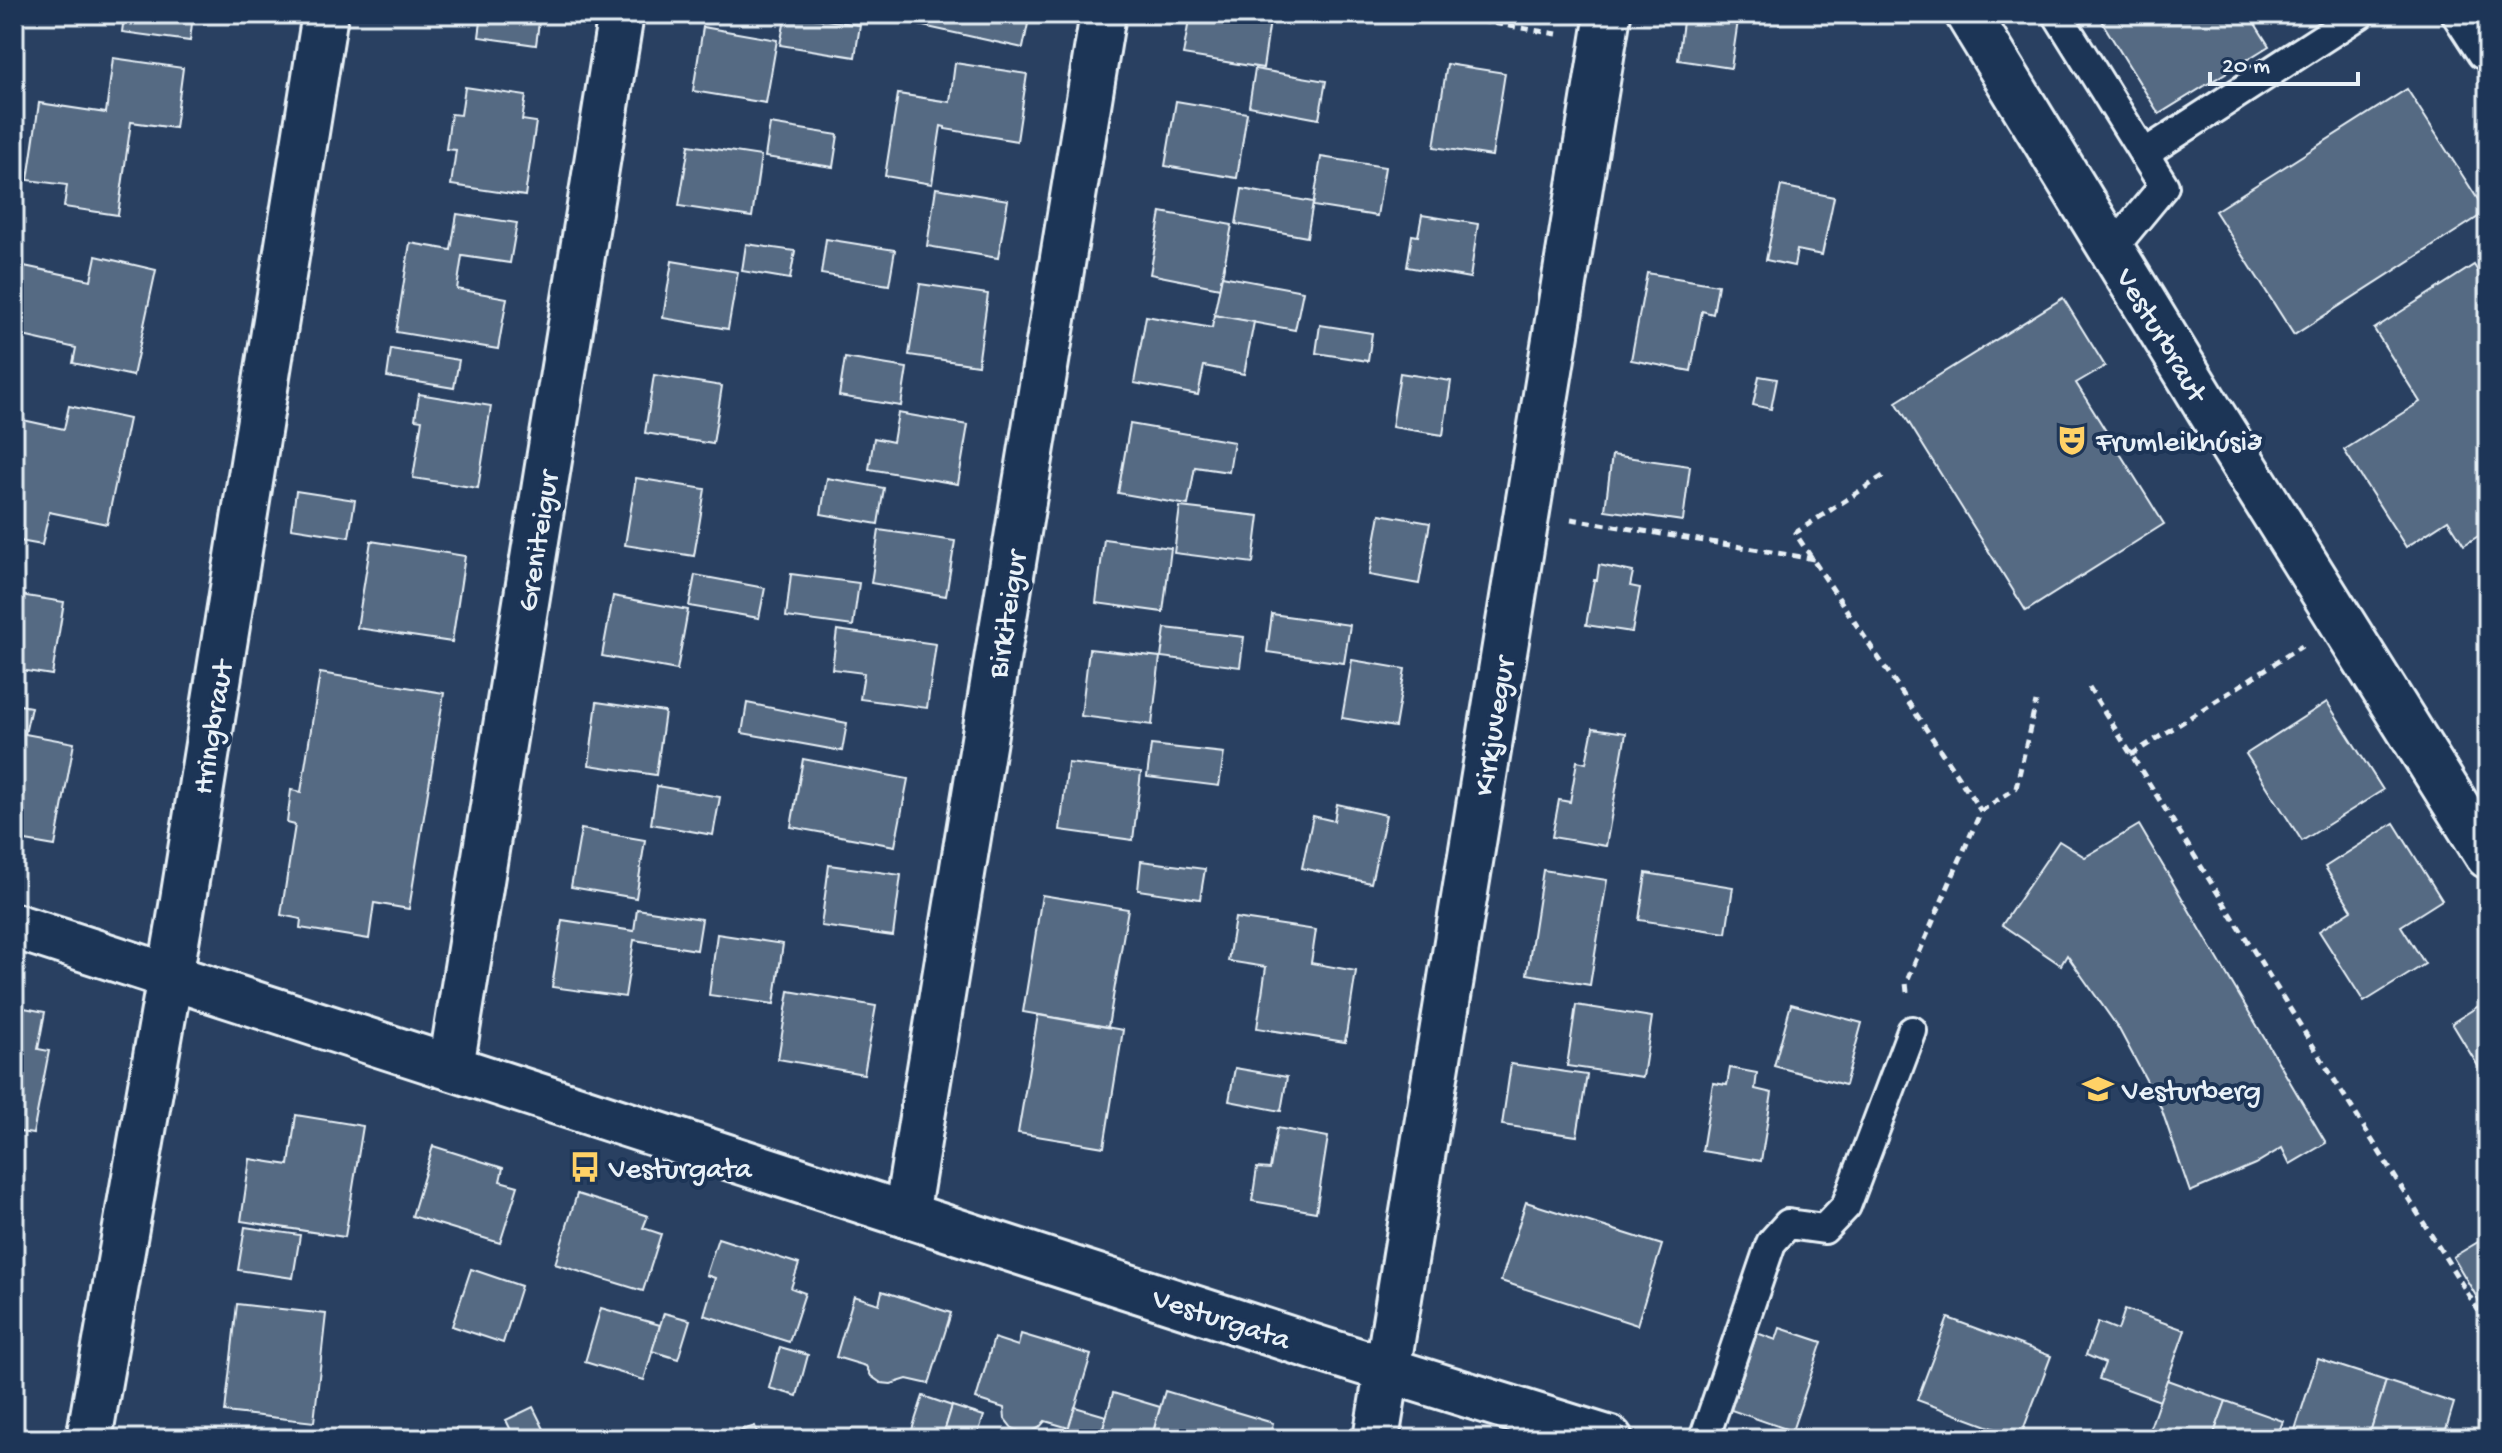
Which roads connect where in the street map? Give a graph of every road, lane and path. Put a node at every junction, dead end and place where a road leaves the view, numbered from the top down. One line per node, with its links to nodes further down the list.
1 (325, 14): 23 (street, Hringbraut)
2 (621, 14): 25 (street, Greniteigur)
3 (1103, 14): 26 (street, Birkiteigur)
4 (1439, 14): 9 (path)
5 (1968, 14): 12 (street, Vesturbraut)
6 (2057, 14): 11 (lane)
7 (2360, 14): 11 (lane)
8 (2456, 14): 10 (lane)
9 (1606, 28): 14 (street, Kirkjuvegur)
10 (2488, 50)
11 (2144, 154): 12 (lane)
12 (2112, 249): 16 (street, Vesturbraut)
13 (1883, 476): 15 (path)
14 (1527, 512): 15 (path); 28 (street, Kirkjuvegur)
15 (1814, 559): 20 (path)
16 (2342, 621): 19 (path); 21 (street, Vesturbraut)
17 (2089, 687): 19 (path)
18 (2036, 702): 20 (path)
19 (2131, 755): 27 (path)
20 (1981, 811): 24 (path)
21 (2488, 856)
22 (14, 926): 23 (street, Vesturgata)
23 (169, 976): 25 (street, Vesturgata); 29 (street, Hringbraut)
24 (1912, 1031): 32 (lane)
25 (451, 1067): 26 (street, Vesturgata)
26 (906, 1215): 28 (street, Vesturgata)
27 (2488, 1326)
28 (1387, 1370): 30 (street, Kirkjuvegur); 31 (street, Vesturgata)
29 (89, 1439)
30 (1376, 1439)
31 (1610, 1439)
32 (1704, 1439)

